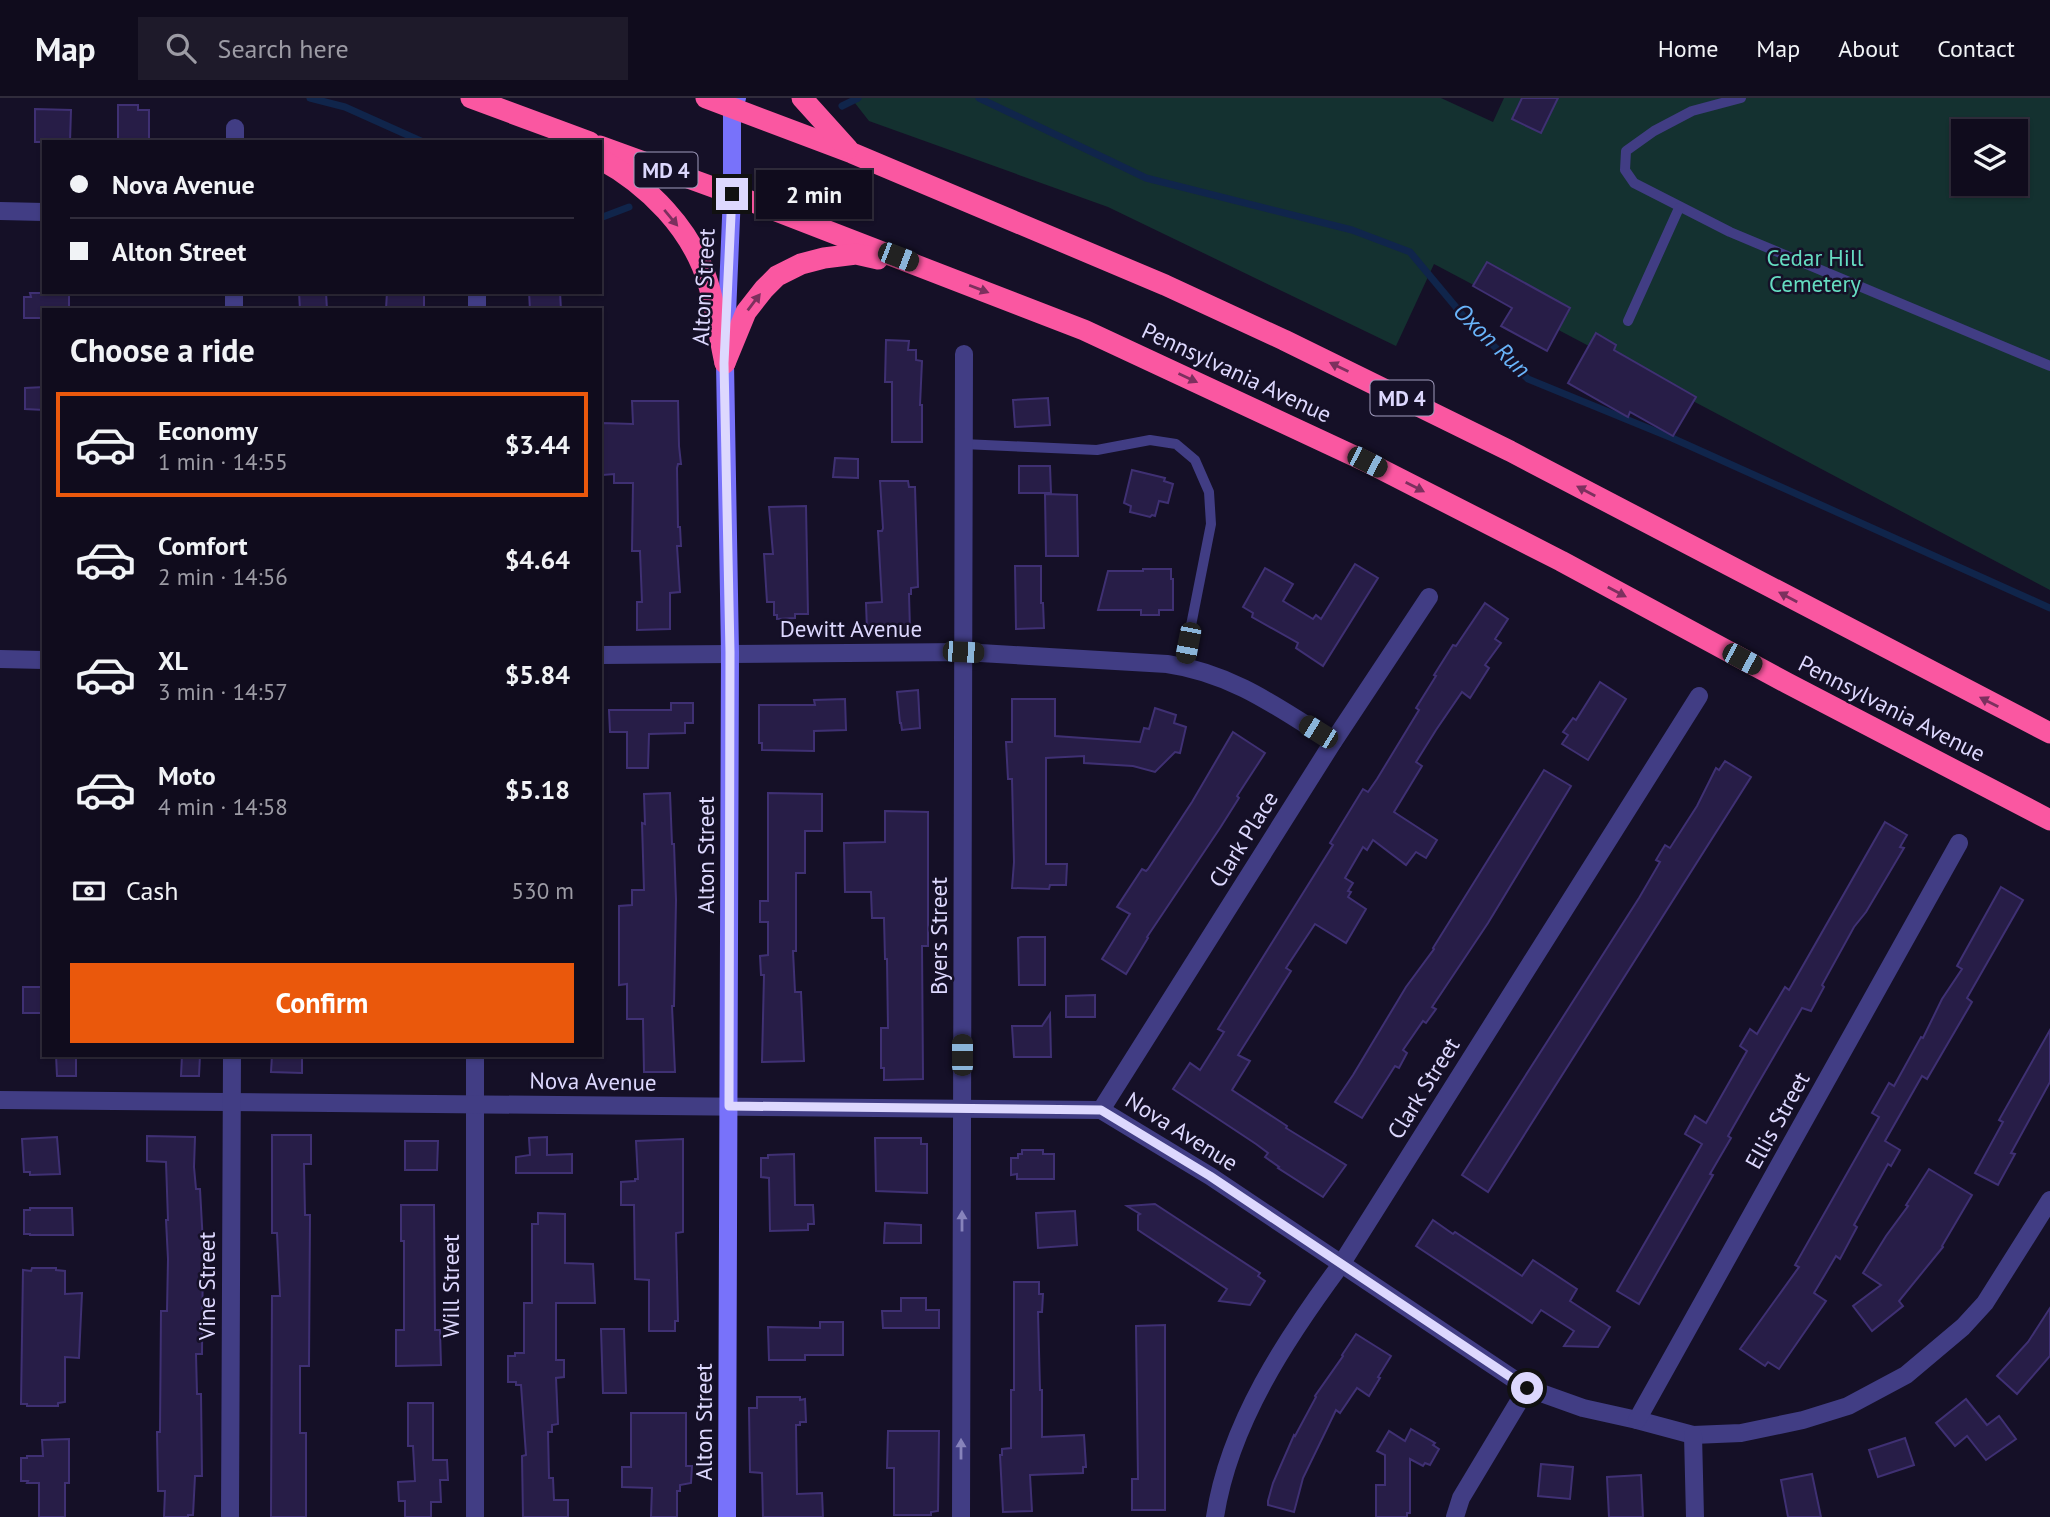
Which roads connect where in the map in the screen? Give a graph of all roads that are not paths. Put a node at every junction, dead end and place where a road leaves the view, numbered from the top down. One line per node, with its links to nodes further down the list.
1 (459, 98): 7 (highway)
2 (471, 98): 8 (highway)
3 (706, 98): 6 (highway, Pennsylvania Avenue / MD 4)
4 (802, 98): 10 (highway)
5 (1741, 98): 13 (lane)
6 (735, 103): 10 (highway, Pennsylvania Avenue / MD 4); 12 (street, Alton Street)
7 (554, 140)
8 (585, 140)
9 (602, 147): 12 (highway, Pennsylvania Avenue / MD 4)
10 (852, 153): 30 (highway, Pennsylvania Avenue / MD 4, one-way to 10)
11 (602, 160): 19 (highway, one-way to 19)
12 (732, 194): 16 (highway, Pennsylvania Avenue / MD 4); 19 (street, Alton Street)
13 (1679, 208): 17 (lane); 20 (lane)
14 (0, 211): 15 (street)
15 (42, 212)
16 (945, 276): 19 (highway, one-way to 16); 32 (highway, Pennsylvania Avenue / MD 4, one-way to 32)
17 (1628, 321)
18 (964, 354): 21 (street, Byers Street)
19 (724, 363): 23 (street, Alton Street)
20 (2050, 366)
21 (963, 444): 24 (street, Byers Street); 28 (lane)
22 (1429, 597): 31 (street, Clark Place)
23 (730, 652): 24 (street, Dewitt Avenue); 25 (street, Dewitt Avenue); 39 (street, Alton Street)
24 (963, 652): 28 (street, Dewitt Avenue); 40 (street, Byers Street)
25 (602, 654)
26 (0, 659): 27 (street)
27 (42, 660)
28 (1183, 666): 31 (street, Dewitt Avenue)
29 (1699, 696): 43 (street, Clark Street)
30 (2050, 733)
31 (1333, 742): 41 (street, Clark Place)
32 (2050, 820)
33 (1959, 843): 45 (street, Ellis Street)
34 (232, 1057): 37 (street, Vine Street)
35 (475, 1057): 38 (street, Will Street)
36 (0, 1100): 37 (street, Nova Avenue)
37 (232, 1102): 38 (street, Nova Avenue); 47 (street, Vine Street)
38 (475, 1104): 39 (street, Nova Avenue); 48 (street, Will Street)
39 (729, 1106): 40 (street, Nova Avenue); 49 (street, Alton Street)
40 (962, 1108): 41 (street, Nova Avenue); 50 (street, Byers Street, one-way to 40)
41 (1101, 1110): 43 (street, Nova Avenue)
42 (2050, 1200): 46 (street, Nova Avenue)
43 (1342, 1263): 44 (street, Nova Avenue); 51 (street, Clark Street)
44 (1527, 1388): 45 (street, Nova Avenue); 52 (street)
45 (1637, 1420): 46 (street, Nova Avenue)
46 (1693, 1435): 53 (street)
47 (230, 1517)
48 (475, 1517)
49 (727, 1517)
50 (961, 1517)
51 (1215, 1517)
52 (1455, 1517)
53 (1695, 1517)

